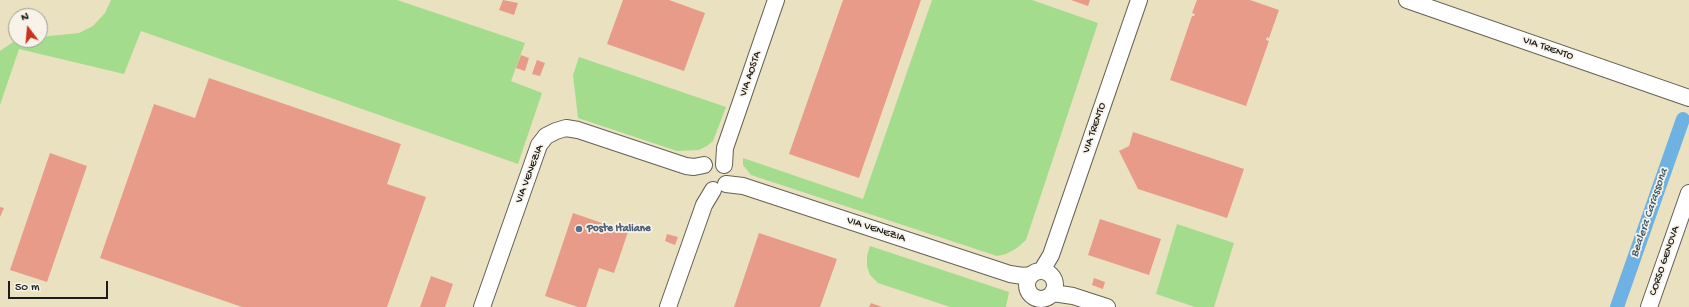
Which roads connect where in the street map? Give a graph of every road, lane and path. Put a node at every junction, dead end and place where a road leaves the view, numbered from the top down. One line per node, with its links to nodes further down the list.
1 (776, 0): 5 (street, VIA AOSTA)
2 (1138, 0): 7 (street, VIA TRENTO)
3 (1407, 0): 4 (street, VIA TRENTO)
4 (1689, 98)
5 (714, 175): 7 (street, VIA VENEZIA); 8 (street, VIA VENEZIA); 9 (street, VIA AOSTA)
6 (1689, 193): 11 (street, CORSO GENOVA)
7 (1040, 289): 10 (street)
8 (482, 307)
9 (668, 307)
10 (1106, 307)
11 (1649, 307)

